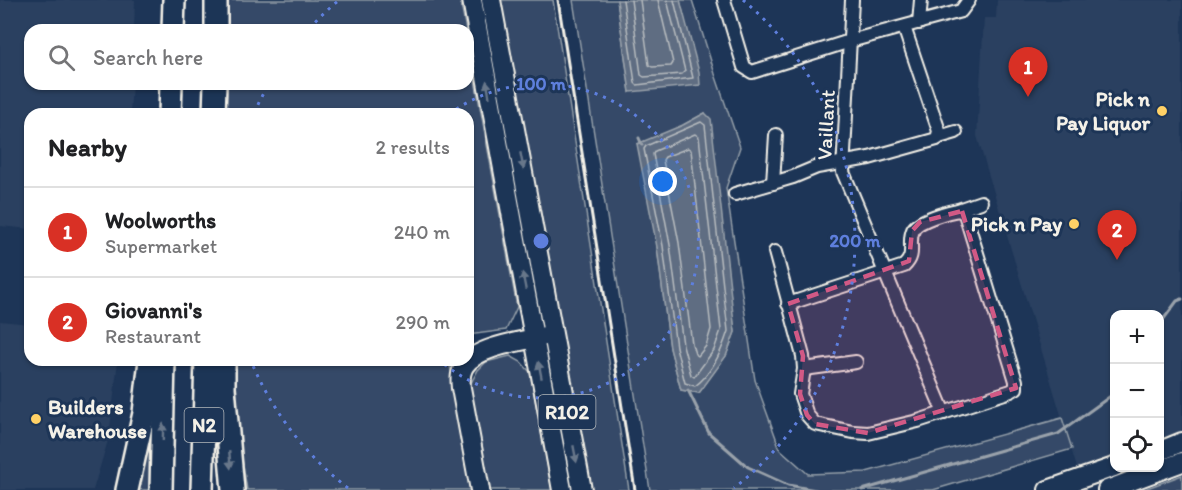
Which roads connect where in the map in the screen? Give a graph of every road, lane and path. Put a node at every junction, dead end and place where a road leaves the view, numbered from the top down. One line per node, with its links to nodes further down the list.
1 (174, 0): 10 (highway)
2 (216, 0): 11 (highway)
3 (472, 0): 30 (main road, R102, one-way to 3)
4 (492, 0): 29 (main road, R102, one-way to 29)
5 (724, 0): 13 (street)
6 (852, 0): 13 (street, Vaillant)
7 (921, 0): 9 (street)
8 (969, 0): 9 (street)
9 (919, 23): 12 (street)
10 (173, 24)
11 (216, 24)
12 (904, 27): 13 (street); 20 (street)
13 (850, 42): 21 (street, Vaillant)
14 (171, 90): 16 (highway)
15 (215, 90): 17 (highway)
16 (170, 108)
17 (214, 108)
18 (956, 132): 20 (street)
19 (777, 135): 22 (street)
20 (939, 137): 21 (street)
21 (843, 163): 22 (street); 27 (street, Vaillant)
22 (773, 183): 23 (street)
23 (735, 194)
24 (981, 202): 25 (street)
25 (958, 210): 27 (street); 39 (street)
26 (775, 252): 28 (street)
27 (885, 273): 28 (street); 39 (street, Vaillant)
28 (788, 304): 38 (street)
29 (553, 334): 30 (main road); 50 (main road, R102, one-way to 50)
30 (534, 339): 31 (main road); 49 (main road, R102, one-way to 30)
31 (474, 356)
32 (856, 362): 38 (street)
33 (149, 366): 44 (highway)
34 (164, 366): 45 (highway, N2, one-way to 34)
35 (206, 366): 46 (highway, N2)
36 (224, 366): 47 (highway, one-way to 47)
37 (464, 366): 48 (main road)
38 (804, 369): 39 (street)
39 (944, 413)
40 (1182, 442): 41 (main road)
41 (1164, 449)
42 (1182, 462): 52 (main road)
43 (1110, 468): 51 (main road)
44 (127, 490)
45 (161, 490)
46 (202, 490)
47 (233, 490)
48 (480, 490)
49 (562, 490)
50 (582, 490)
51 (1048, 490)
52 (1107, 490)

